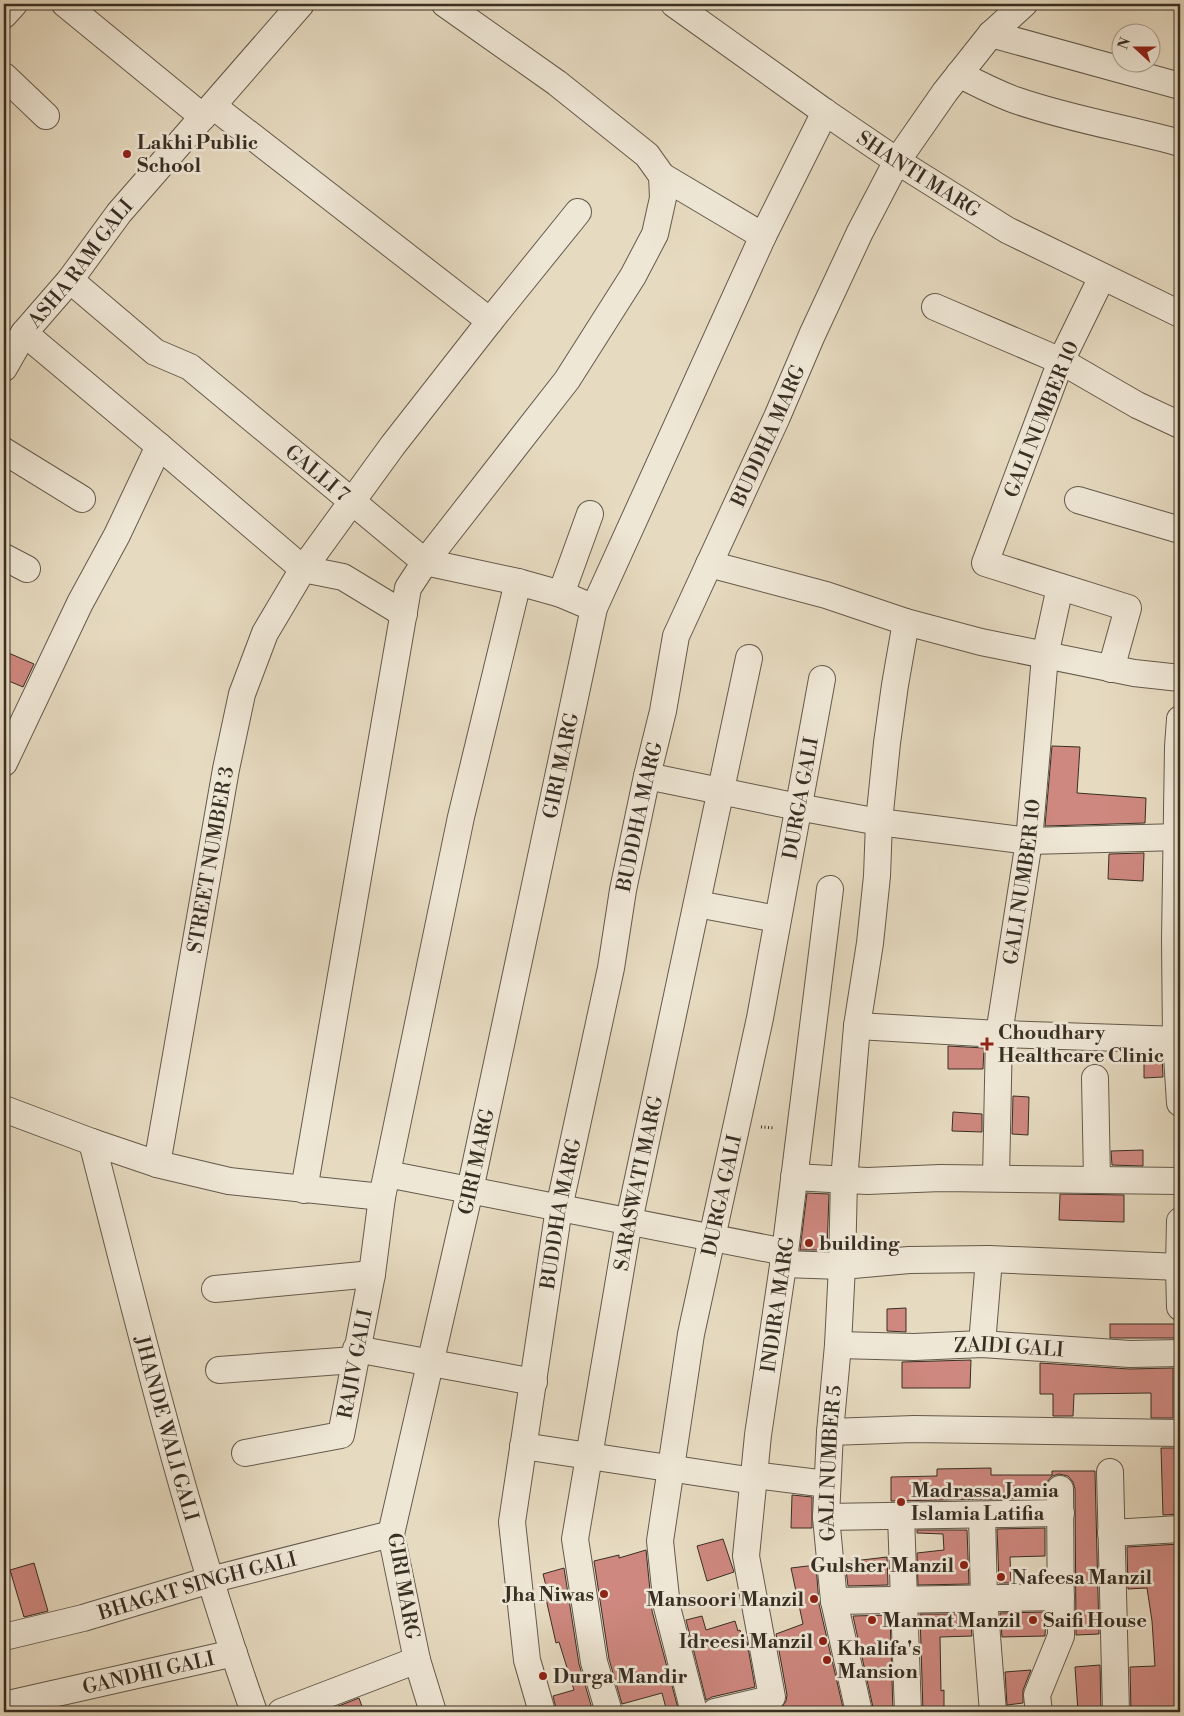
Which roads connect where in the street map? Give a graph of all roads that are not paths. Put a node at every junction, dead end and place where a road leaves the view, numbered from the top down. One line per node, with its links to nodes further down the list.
1 (14, 4): 8 (street)
2 (65, 4): 13 (street)
3 (301, 4): 13 (street, ASHA RAM GALI)
4 (445, 4): 18 (street)
5 (674, 4): 7 (street, SHANTI MARG)
6 (1024, 4): 9 (street, BUDDHA MARG)
7 (702, 12): 14 (street, SHANTI MARG)
8 (4, 15)
9 (992, 34): 10 (street, BUDDHA MARG); 12 (street)
10 (959, 74): 16 (street); 17 (street, BUDDHA MARG)
11 (4, 76): 15 (street)
12 (1180, 86)
13 (208, 112): 22 (street, ASHA RAM GALI); 25 (street)
14 (825, 112): 17 (street, SHANTI MARG); 20 (street, GIRI MARG)
15 (46, 116)
16 (1180, 143)
17 (897, 161): 21 (street, SHANTI MARG); 39 (street, BUDDHA MARG)
18 (662, 176): 20 (street); 38 (street)
19 (578, 212): 25 (street, STREET NUMBER 3)
20 (763, 236): 45 (street, GIRI MARG)
21 (1102, 276): 24 (street, SHANTI MARG); 27 (street, GALI NUMBER 10)
22 (70, 280): 26 (street, ASHA RAM GALI); 34 (street, GALLI 7)
23 (935, 307): 27 (street)
24 (1180, 314)
25 (490, 321): 34 (street, STREET NUMBER 3)
26 (15, 338): 28 (street, ASHA RAM GALI); 30 (street)
27 (1061, 361): 29 (street); 43 (street, GALI NUMBER 10)
28 (4, 368)
29 (1180, 425)
30 (159, 446): 41 (street); 54 (street)
31 (4, 451): 32 (street)
32 (82, 499)
33 (1078, 500): 36 (street)
34 (352, 501): 38 (street, GALLI 7); 41 (street, STREET NUMBER 3)
35 (590, 514): 44 (street)
36 (1180, 530)
37 (4, 557): 40 (street)
38 (425, 562): 42 (street, GALLI 7); 46 (street)
39 (709, 564): 47 (street); 55 (street, BUDDHA MARG)
40 (26, 569)
41 (302, 569): 46 (street); 71 (street, STREET NUMBER 3)
42 (518, 582): 44 (street, GALLI 7); 77 (street, RAJIV GALI)
43 (1060, 587): 48 (street, GALI NUMBER 10); 50 (street)
44 (561, 594): 45 (street, GALLI 7)
45 (594, 608): 79 (street, GIRI MARG)
46 (404, 614): 78 (street)
47 (906, 622): 48 (street); 58 (street, GALI NUMBER 5)
48 (1045, 656): 50 (street); 60 (street, GALI NUMBER 10)
49 (748, 658): 56 (street, SARASWATI MARG)
50 (1112, 669): 51 (street)
51 (1180, 678)
52 (822, 679): 57 (street, DURGA GALI)
53 (1180, 719): 59 (street)
54 (4, 762)
55 (647, 776): 56 (street); 80 (street, BUDDHA MARG)
56 (721, 792): 57 (street); 62 (street, SARASWATI MARG)
57 (798, 807): 58 (street); 63 (street, DURGA GALI)
58 (879, 822): 60 (street); 64 (street, GALI NUMBER 5)
59 (1179, 837): 60 (street); 66 (street)
60 (1029, 841): 65 (street, GALI NUMBER 10)
61 (830, 889): 72 (street, INDIRA MARG)
62 (697, 904): 63 (street); 81 (street, SARASWATI MARG)
63 (777, 919): 83 (street, DURGA GALI)
64 (856, 1026): 65 (street); 75 (street, GALI NUMBER 5)
65 (999, 1034): 66 (street); 73 (street, GALI NUMBER 10)
66 (1178, 1040): 68 (street)
67 (1095, 1078): 74 (street)
68 (1180, 1103)
69 (4, 1108): 70 (street)
70 (92, 1142): 71 (street); 113 (street, JHANDE WALI GALI)
71 (157, 1164): 78 (street)
72 (794, 1177): 75 (street); 84 (street, INDIRA MARG)
73 (996, 1178): 74 (street); 75 (street)
74 (1097, 1179): 76 (street)
75 (844, 1180): 86 (street, GALI NUMBER 5)
76 (1180, 1181)
77 (384, 1185): 78 (street); 79 (street); 88 (street, RAJIV GALI)
78 (304, 1190)
79 (470, 1190): 80 (street); 95 (street, GIRI MARG)
80 (559, 1208): 81 (street); 97 (street, BUDDHA MARG)
81 (629, 1221): 83 (street); 102 (street, SARASWATI MARG)
82 (1180, 1221): 87 (street)
83 (712, 1238): 84 (street); 103 (street, DURGA GALI)
84 (784, 1258): 86 (street); 105 (street, INDIRA MARG)
85 (989, 1259): 86 (street); 87 (street); 91 (street)
86 (842, 1266): 92 (street, GALI NUMBER 5)
87 (1179, 1267): 90 (street)
88 (372, 1274): 89 (street); 94 (street, RAJIV GALI)
89 (215, 1289)
90 (1180, 1307)
91 (982, 1344): 92 (street, ZAIDI GALI); 93 (street, ZAIDI GALI)
92 (838, 1345): 98 (street, GALI NUMBER 5)
93 (1180, 1353)
94 (355, 1355): 95 (street); 96 (street); 101 (street, RAJIV GALI)
95 (430, 1363): 97 (street); 111 (street, GIRI MARG)
96 (219, 1370)
97 (534, 1382): 100 (street, BUDDHA MARG)
98 (830, 1432): 99 (street); 106 (street, GALI NUMBER 5)
99 (1180, 1433)
100 (523, 1446): 102 (street); 126 (street, BUDDHA MARG)
101 (246, 1453)
102 (590, 1456): 103 (street); 127 (street, SARASWATI MARG)
103 (670, 1469): 105 (street); 128 (street, DURGA GALI)
104 (1110, 1472): 112 (street)
105 (754, 1478): 106 (street); 122 (street, INDIRA MARG)
106 (827, 1484): 109 (street, GALI NUMBER 5)
107 (982, 1515): 108 (street); 114 (street); 115 (street)
108 (901, 1516): 109 (street); 116 (street)
109 (826, 1517): 117 (street, GALI NUMBER 5)
110 (1180, 1529): 112 (street)
111 (391, 1534): 113 (street, BHAGAT SINGH GALI); 120 (street, GIRI MARG)
112 (1111, 1534): 134 (street)
113 (210, 1580): 118 (street, BHAGAT SINGH GALI); 119 (street, JHANDE WALI GALI)
114 (1061, 1597): 115 (street); 133 (street)
115 (984, 1598): 116 (street); 132 (street)
116 (903, 1599): 117 (street); 131 (street)
117 (834, 1601): 130 (street, GALI NUMBER 5)
118 (4, 1637)
119 (234, 1653): 121 (street, GANDHI GALI); 123 (street, JHANDE WALI GALI)
120 (417, 1660): 124 (street); 125 (street, GIRI MARG)
121 (4, 1705)
122 (764, 1706): 129 (street)
123 (254, 1712)
124 (282, 1712)
125 (433, 1712)
126 (542, 1712)
127 (609, 1712)
128 (694, 1712)
129 (715, 1712)
130 (859, 1712)
131 (908, 1712)
132 (993, 1712)
133 (1039, 1712)
134 (1116, 1712)

